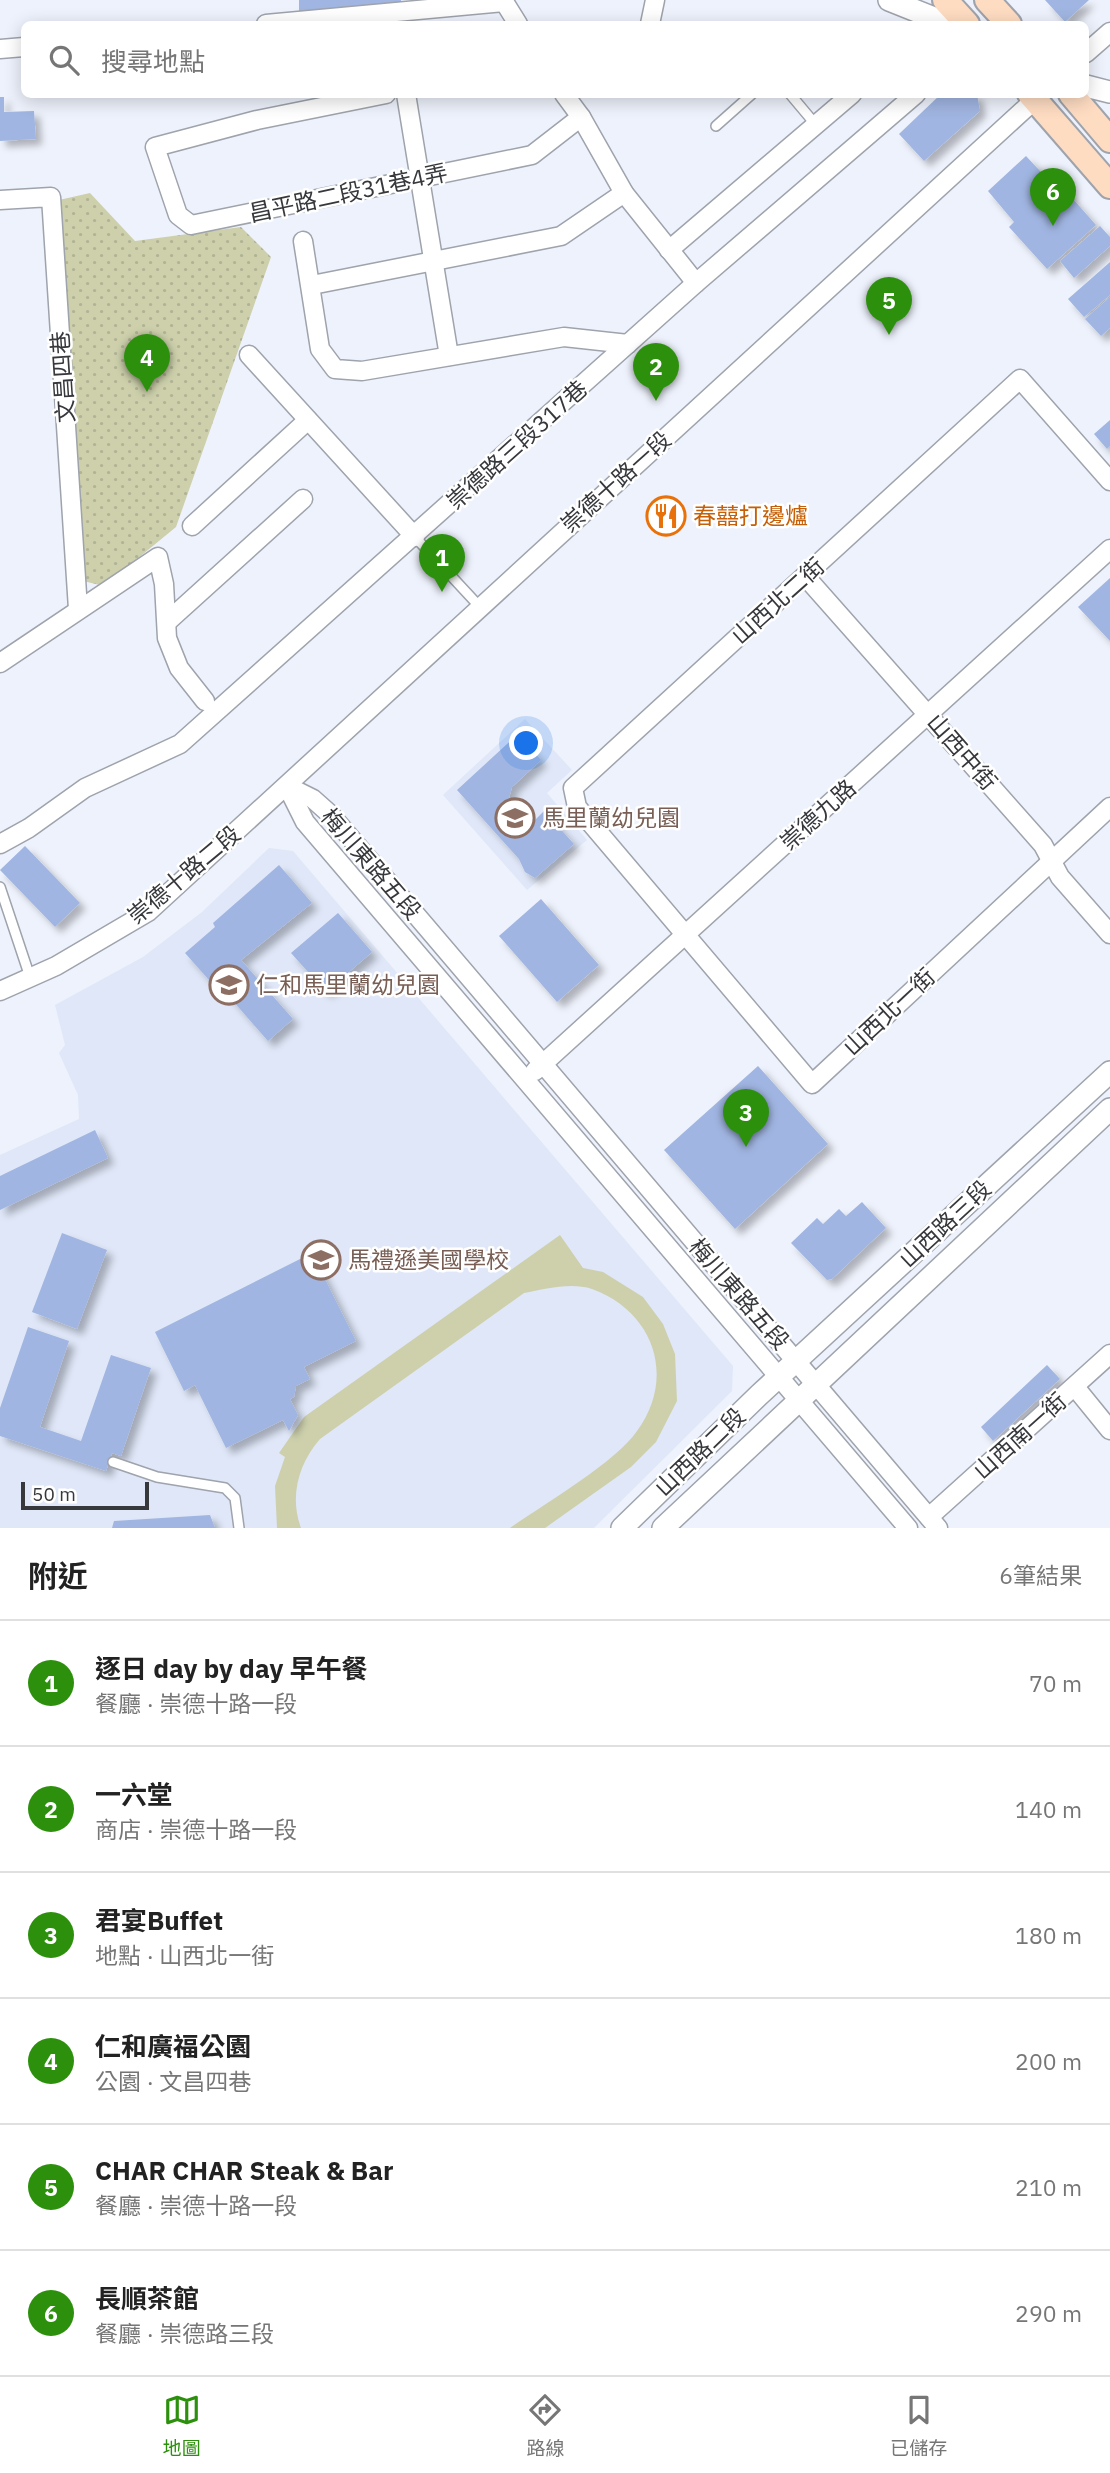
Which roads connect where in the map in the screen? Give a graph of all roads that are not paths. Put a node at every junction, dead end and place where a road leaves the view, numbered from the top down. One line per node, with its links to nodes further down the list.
1 (655, 0): 8 (street)
2 (889, 0): 5 (street)
3 (987, 0): 10 (main road)
4 (504, 1): 6 (street); 7 (street)
5 (930, 13): 9 (main road)
6 (297, 21)
7 (515, 21)
8 (651, 21)
9 (957, 21)
10 (1006, 21)
11 (1110, 32): 14 (street)
12 (21, 47): 13 (street)
13 (0, 50)
14 (1089, 50)
15 (1089, 87): 16 (street)
16 (1110, 92)
17 (366, 98): 31 (street, 昌平路二段31巷4弄)
18 (408, 98): 31 (street)
19 (567, 98): 27 (street)
20 (748, 98): 28 (lane)
21 (793, 98): 29 (lane)
22 (848, 98): 29 (street)
23 (911, 98): 38 (street, 崇德路三段317巷)
24 (1034, 98): 50 (street, 崇德十路一段)
25 (1036, 98): 32 (main road)
26 (1074, 98): 30 (main road)
27 (581, 117): 31 (street, 昌平路二段31巷4弄); 33 (street)
28 (716, 126)
29 (816, 126): 36 (street)
30 (1110, 140)
31 (420, 178): 37 (street)
32 (1110, 186)
33 (624, 193): 36 (street); 37 (street)
34 (0, 200): 51 (street, 文昌四巷)
35 (303, 241): 39 (street)
36 (669, 250): 38 (street)
37 (434, 261): 39 (street); 42 (street)
38 (696, 283): 40 (street, 崇德路三段317巷)
39 (312, 285): 42 (street)
40 (628, 344): 42 (street); 47 (street, 崇德路三段317巷)
41 (249, 355): 43 (street)
42 (449, 355)
43 (308, 419): 46 (street); 47 (street)
44 (1110, 481): 49 (street, 山西北二街)
45 (303, 499): 52 (street)
46 (192, 526)
47 (415, 537): 50 (lane); 58 (street, 崇德路三段317巷)
48 (1110, 549): 55 (street, 崇德九路)
49 (805, 576): 55 (street, 山西中街); 62 (street, 山西北二街)
50 (479, 606): 56 (street, 崇德十路一段)
51 (78, 609): 52 (street); 53 (street)
52 (167, 622): 54 (street)
53 (0, 663)
54 (205, 701)
55 (929, 715): 59 (street, 山西中街); 62 (street, 崇德九路)
56 (287, 786): 63 (street, 崇德十路二段); 65 (street, 梅川東路五段); 67 (street, 梅川東路五段)
57 (1110, 807): 59 (street, 山西北一街)
58 (0, 844)
59 (1051, 863): 61 (street, 山西中街); 62 (street, 山西北一街)
60 (0, 887): 63 (lane)
61 (1110, 933)
62 (685, 935): 65 (street, 崇德九路)
63 (30, 977): 64 (street, 崇德十路二段)
64 (0, 991)
65 (543, 1064): 67 (street, 崇德九路); 70 (street, 梅川東路五段)
66 (1110, 1072): 70 (street, 山西路三段)
67 (525, 1080): 71 (street, 梅川東路五段)
68 (1110, 1109): 72 (street, 山西路三段)
69 (1110, 1354): 73 (street, 山西南一街)
70 (796, 1360): 71 (street, 山西路三段); 72 (street, 梅川東路五段)
71 (779, 1377): 74 (street, 梅川東路五段); 79 (street, 山西路二段)
72 (815, 1383): 74 (street, 山西路三段); 77 (street, 梅川東路五段)
73 (1075, 1387): 75 (street); 77 (street, 山西南一街)
74 (797, 1399): 80 (street, 山西路二段); 81 (street, 梅川東路五段)
75 (1110, 1430)
76 (113, 1462): 78 (lane)
77 (934, 1522)
78 (239, 1528)
79 (622, 1528)
80 (663, 1528)
81 (908, 1528)

